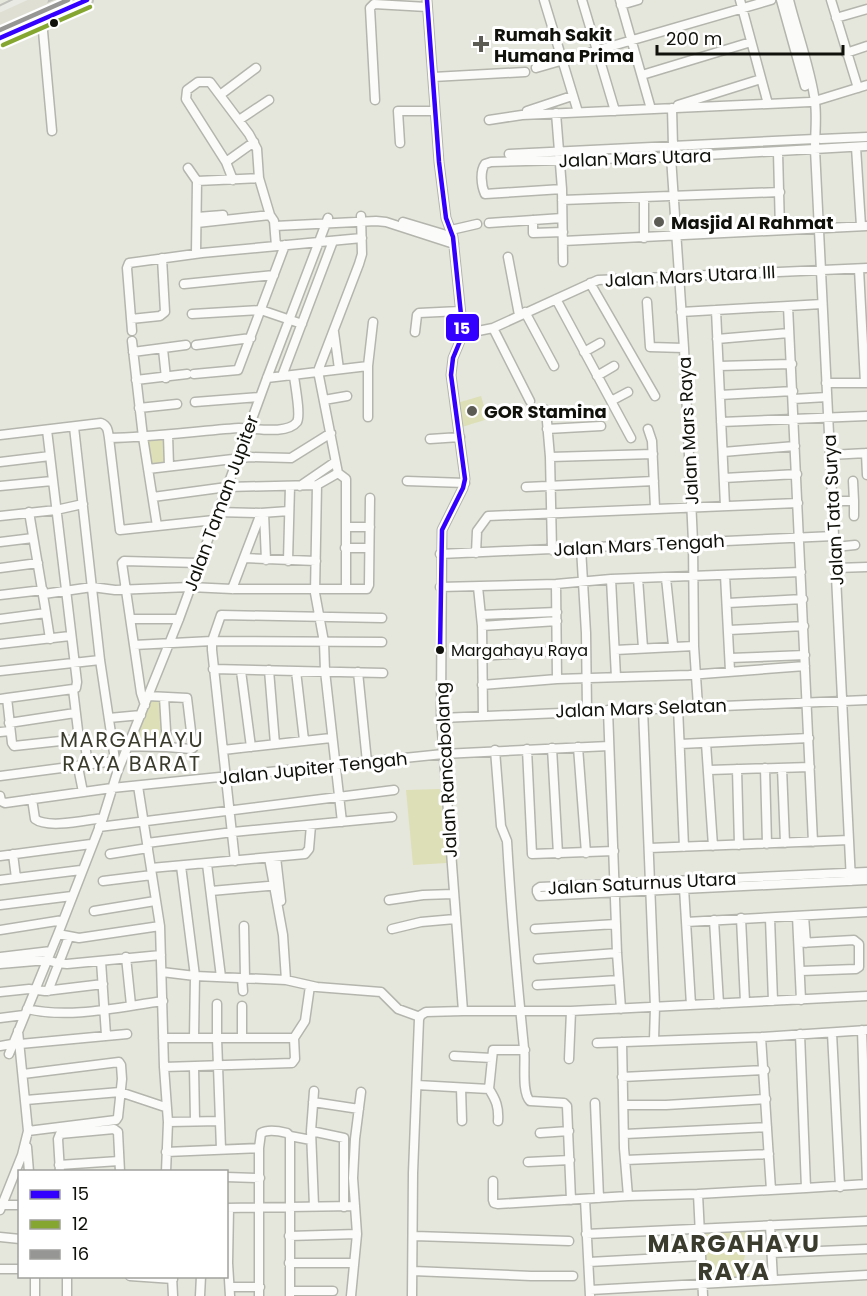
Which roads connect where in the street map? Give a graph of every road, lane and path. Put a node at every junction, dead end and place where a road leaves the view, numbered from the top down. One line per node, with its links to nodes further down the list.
1 (25, 0): 16 (main road)
2 (42, 0): 18 (highway)
3 (69, 0): 20 (highway)
4 (87, 0): 19 (main road)
5 (544, 0): 27 (street)
6 (582, 0): 25 (street)
7 (638, 0): 12 (street)
8 (771, 0): 14 (street)
9 (781, 0): 39 (street)
10 (789, 0): 39 (street)
11 (831, 0): 17 (street)
12 (620, 2): 22 (street)
13 (427, 4): 32 (street); 38 (street)
14 (741, 4): 22 (street); 23 (street)
15 (867, 9): 17 (street)
16 (0, 12)
17 (836, 18): 26 (street)
18 (0, 19)
19 (42, 20): 21 (main road); 50 (street)
20 (0, 30)
21 (0, 38)
22 (632, 40): 25 (street); 31 (street)
23 (751, 42): 31 (street); 33 (street)
24 (867, 46): 26 (street)
25 (596, 51): 27 (street); 44 (street)
26 (846, 52): 34 (street)
27 (561, 61): 29 (street); 36 (street)
28 (256, 68): 35 (street)
29 (536, 68)
30 (525, 72): 32 (street)
31 (642, 75): 42 (street)
32 (433, 76): 43 (street)
33 (761, 79): 40 (street); 41 (street)
34 (862, 87): 39 (street)
35 (220, 95): 48 (street); 63 (street)
36 (572, 96): 45 (street); 47 (street)
37 (269, 100): 48 (street)
38 (375, 100)
39 (812, 101): 40 (street); 52 (street, Jalan Tata Surya)
40 (768, 104): 41 (street)
41 (669, 108): 42 (street); 55 (street)
42 (651, 109): 44 (street)
43 (435, 111): 54 (street); 86 (street)
44 (615, 111): 45 (street)
45 (578, 112): 46 (street)
46 (556, 113): 47 (street); 61 (street)
47 (522, 115): 49 (street)
48 (239, 120): 53 (street)
49 (489, 120)
50 (52, 131)
51 (867, 137): 52 (street, Jalan Mars Utara)
52 (818, 139): 55 (street, Jalan Mars Utara); 58 (street, Jalan Tata Surya)
53 (254, 142): 63 (street); 65 (street)
54 (400, 143)
55 (673, 146): 61 (street, Jalan Mars Utara)
56 (867, 146): 57 (street, Jalan Mars Utara)
57 (856, 147): 58 (street, Jalan Mars Utara); 68 (street)
58 (815, 149): 59 (street, Jalan Mars Utara); 83 (street, Jalan Tata Surya)
59 (778, 152): 62 (street, Jalan Mars Utara); 70 (street)
60 (509, 154): 61 (street, Jalan Mars Utara)
61 (560, 157): 62 (street, Jalan Mars Utara); 69 (street); 69 (street, Jalan Mars Utara)
62 (671, 158): 71 (street, Jalan Mars Raya)
63 (226, 162): 66 (street)
64 (188, 168): 67 (street)
65 (259, 178): 66 (street); 74 (street)
66 (233, 180): 67 (street)
67 (199, 181): 77 (street)
68 (863, 186): 82 (street)
69 (562, 189): 73 (street)
70 (780, 192): 71 (street); 84 (street)
71 (672, 196): 72 (street); 87 (street, Jalan Mars Raya)
72 (644, 198): 73 (street); 89 (street)
73 (562, 200): 75 (street)
74 (272, 218): 77 (street); 78 (street); 93 (street)
75 (562, 218): 79 (street); 85 (street)
76 (362, 219): 78 (street); 86 (street); 88 (street)
77 (200, 220): 94 (street)
78 (327, 220): 92 (street, Jalan Taman Jupiter)
79 (533, 220): 80 (street); 85 (street)
80 (489, 223)
81 (477, 224): 86 (street)
82 (864, 226): 83 (street)
83 (819, 229): 84 (street); 99 (street, Jalan Tata Surya)
84 (780, 230): 87 (street)
85 (563, 232): 91 (street)
86 (453, 237): 111 (street)
87 (675, 237): 89 (street); 101 (street, Jalan Mars Raya)
88 (362, 238): 90 (street); 120 (street)
89 (644, 238): 91 (street)
90 (333, 241): 92 (street); 118 (street)
91 (563, 242): 97 (street)
92 (318, 243): 93 (street); 116 (street, Jalan Taman Jupiter)
93 (281, 246): 94 (street); 100 (street)
94 (199, 253): 96 (street)
95 (508, 256): 113 (street)
96 (162, 258): 115 (street); 115 (street)
97 (563, 262)
98 (863, 268): 99 (street, Jalan Mars Utara III); 107 (street)
99 (821, 271): 101 (street, Jalan Mars Utara III); 106 (street, Jalan Tata Surya)
100 (274, 275): 103 (street); 109 (street)
101 (680, 276): 102 (street, Jalan Mars Utara III); 112 (street, Jalan Mars Raya)
102 (590, 283): 104 (street, Jalan Mars Utara III); 152 (street)
103 (183, 284)
104 (556, 299): 113 (street, Jalan Mars Utara III); 132 (street)
105 (647, 302): 129 (street)
106 (822, 304): 108 (street); 146 (street, Jalan Tata Surya)
107 (864, 304): 147 (street)
108 (788, 306): 110 (street); 122 (street)
109 (261, 310): 114 (street); 116 (street); 124 (street)
110 (716, 310): 112 (street); 125 (street)
111 (460, 311): 121 (street); 123 (street)
112 (681, 312): 129 (street, Jalan Mars Raya)
113 (522, 313): 119 (street, Jalan Mars Utara III); 135 (street)
114 (192, 314)
115 (131, 319): 131 (street)
116 (290, 319): 118 (street); 144 (street, Jalan Taman Jupiter)
117 (373, 322): 134 (street)
118 (302, 324): 140 (street)
119 (493, 328): 123 (street, Jalan Mars Utara III); 156 (street)
120 (334, 329): 138 (street); 139 (street)
121 (415, 332)
122 (789, 333): 125 (street); 133 (street)
123 (463, 334): 179 (street)
124 (251, 338): 128 (street); 143 (street)
125 (717, 339): 137 (street)
126 (600, 343): 132 (street)
127 (185, 345): 130 (street)
128 (196, 345)
129 (684, 348): 218 (street, Jalan Mars Raya)
130 (163, 349): 131 (street); 143 (street)
131 (133, 352): 145 (street)
132 (584, 352): 142 (street)
133 (792, 364): 137 (street); 150 (street)
134 (368, 366): 138 (street); 163 (street)
135 (554, 366)
136 (614, 366): 142 (street)
137 (719, 366): 149 (street)
138 (339, 369): 139 (street)
139 (318, 372): 141 (street); 155 (street)
140 (282, 376): 141 (street); 144 (street)
141 (294, 376): 171 (street)
142 (597, 376): 157 (street)
143 (166, 378): 145 (street)
144 (267, 378): 153 (street, Jalan Taman Jupiter)
145 (136, 380): 160 (street)
146 (826, 383): 147 (street); 154 (street, Jalan Tata Surya)
147 (866, 383)
148 (628, 392): 157 (street)
149 (720, 395): 150 (street); 167 (street)
150 (793, 395): 154 (street); 164 (street)
151 (347, 396): 155 (street)
152 (655, 396)
153 (260, 397): 158 (street); 171 (street, Jalan Taman Jupiter)
154 (827, 397): 165 (street, Jalan Tata Surya)
155 (324, 400): 175 (street)
156 (530, 401)
157 (611, 401): 168 (street)
158 (195, 402)
159 (177, 404): 160 (street)
160 (139, 408): 178 (street)
161 (546, 410): 172 (street)
162 (867, 416): 165 (street)
163 (368, 417)
164 (794, 418): 165 (street); 167 (street); 183 (street)
165 (828, 418): 187 (street, Jalan Tata Surya)
166 (633, 420): 168 (street)
167 (721, 422): 184 (street)
168 (624, 425): 181 (street)
169 (601, 426): 172 (street)
170 (74, 427): 174 (street); 180 (street); 215 (street)
171 (248, 429): 177 (street); 190 (street, Jalan Taman Jupiter)
172 (547, 429): 189 (street)
173 (648, 429): 186 (street)
174 (47, 430): 176 (street); 188 (street)
175 (331, 433): 190 (street); 192 (street)
176 (0, 435)
177 (168, 435): 178 (street); 193 (street)
178 (142, 437): 180 (street); 194 (street)
179 (460, 437): 182 (street); 203 (street)
180 (110, 438): 227 (street)
181 (631, 438)
182 (430, 439)
183 (795, 446): 184 (street); 196 (street)
184 (723, 452): 198 (street)
185 (866, 453): 187 (street); 197 (street)
186 (653, 454): 189 (street); 201 (street)
187 (830, 455): 212 (street, Jalan Tata Surya)
188 (50, 456): 191 (street); 199 (street)
189 (550, 457): 207 (street)
190 (237, 458): 193 (street); 208 (street, Jalan Taman Jupiter)
191 (0, 462)
192 (334, 462): 195 (street); 206 (street)
193 (169, 466): 194 (street)
194 (148, 470): 210 (street)
195 (338, 473): 204 (street); 228 (street)
196 (797, 474): 198 (street); 214 (street)
197 (867, 475)
198 (724, 478): 216 (street)
199 (52, 481): 205 (street); 219 (street)
200 (407, 481): 203 (street)
201 (654, 481): 207 (street); 217 (street)
202 (853, 481): 213 (street)
203 (465, 483): 242 (street, Jalan Rancabolang)
204 (317, 485): 206 (street); 246 (street)
205 (0, 486)
206 (295, 486): 208 (street); 220 (street)
207 (550, 486): 209 (street); 223 (street)
208 (227, 487): 210 (street); 225 (street, Jalan Taman Jupiter)
209 (526, 487)
210 (153, 497): 227 (street)
211 (370, 498): 229 (street)
212 (832, 501): 213 (street); 230 (street, Jalan Tata Surya)
213 (854, 501): 226 (street)
214 (798, 503): 216 (street); 231 (street)
215 (83, 504): 219 (street); 263 (street)
216 (725, 506): 218 (street)
217 (655, 508): 218 (street); 223 (street)
218 (692, 508): 234 (street, Jalan Mars Raya)
219 (56, 510): 221 (street); 268 (street)
220 (289, 511): 222 (street); 245 (street)
221 (29, 512): 224 (street); 232 (street)
222 (263, 513): 225 (street); 243 (street); 244 (street)
223 (551, 514): 240 (street); 241 (street)
224 (0, 516)
225 (216, 516): 227 (street); 248 (street, Jalan Taman Jupiter)
226 (854, 516)
227 (157, 526)
228 (346, 527): 229 (street); 237 (street)
229 (370, 527): 238 (street)
230 (834, 536): 231 (street, Jalan Mars Tengah); 236 (street, Jalan Tata Surya)
231 (800, 537): 234 (street, Jalan Mars Tengah); 252 (street)
232 (33, 538): 233 (street); 247 (street)
233 (0, 542)
234 (693, 543): 239 (street, Jalan Mars Tengah); 254 (street, Jalan Mars Raya)
235 (855, 545): 236 (street)
236 (835, 547): 251 (street, Jalan Tata Surya)
237 (345, 548): 238 (street); 267 (street)
238 (369, 548): 267 (street)
239 (581, 548): 240 (street, Jalan Mars Tengah); 258 (street)
240 (552, 550): 241 (street, Jalan Mars Tengah)
241 (476, 553): 242 (street, Jalan Mars Tengah)
242 (442, 554): 261 (street, Jalan Rancabolang)
243 (244, 558): 244 (street); 265 (street)
244 (266, 560): 245 (street)
245 (288, 561): 246 (street)
246 (316, 561): 266 (street)
247 (38, 563): 250 (street); 269 (street)
248 (199, 563): 260 (street, Jalan Taman Jupiter); 264 (street)
249 (867, 567): 251 (street)
250 (0, 568)
251 (836, 568): 322 (street, Jalan Tata Surya)
252 (801, 572): 253 (street); 271 (street)
253 (725, 575): 254 (street); 272 (street)
254 (693, 577): 256 (street); 293 (street, Jalan Mars Raya)
255 (638, 578): 256 (street); 257 (street); 294 (street)
256 (666, 578): 292 (street)
257 (611, 579): 258 (street); 295 (street)
258 (583, 582): 259 (street); 315 (street)
259 (556, 584): 262 (street); 276 (street)
260 (190, 587): 264 (street); 265 (street); 280 (street, Jalan Taman Jupiter)
261 (442, 587): 262 (street); 333 (street, Jalan Rancabolang)
262 (478, 587): 274 (street)
263 (92, 589): 264 (street); 268 (street); 300 (street)
264 (126, 589): 279 (street)
265 (232, 589): 266 (street)
266 (316, 589): 267 (street); 275 (street)
267 (346, 589)
268 (65, 590): 269 (street); 284 (street)
269 (43, 592): 270 (street); 273 (street)
270 (0, 595)
271 (803, 599): 272 (street); 282 (street)
272 (728, 603): 283 (street)
273 (46, 613): 278 (street); 285 (street)
274 (481, 615): 276 (street); 281 (street)
275 (319, 617): 277 (street); 286 (street); 287 (street)
276 (557, 617): 281 (street); 296 (street)
277 (382, 618)
278 (0, 619)
279 (131, 619): 280 (street); 291 (street)
280 (179, 619): 290 (street, Jalan Taman Jupiter)
281 (482, 626): 298 (street)
282 (804, 626): 283 (street); 297 (street)
283 (729, 630): 299 (street)
284 (70, 636): 285 (street); 301 (street)
285 (50, 639): 289 (street)
286 (212, 641): 287 (street); 290 (street); 303 (street)
287 (324, 642): 288 (street); 308 (street)
288 (382, 642)
289 (0, 644)
290 (170, 644): 291 (street); 320 (street, Jalan Taman Jupiter)
291 (134, 645): 320 (street)
292 (673, 645): 293 (street); 294 (street)
293 (694, 646): 312 (street, Jalan Mars Raya)
294 (643, 648): 295 (street)
295 (615, 650): 313 (street)
296 (556, 651): 298 (street); 314 (street)
297 (805, 655): 299 (street); 302 (street)
298 (481, 656): 316 (street)
299 (730, 658): 309 (street)
300 (100, 660): 301 (street); 332 (street)
301 (74, 662): 307 (street); 317 (street)
302 (805, 666): 309 (street); 323 (street)
303 (213, 669): 304 (street); 351 (street)
304 (241, 670): 305 (street); 347 (street)
305 (268, 670): 306 (street); 342 (street)
306 (296, 670): 308 (street); 339 (street)
307 (0, 671)
308 (325, 671): 310 (street); 336 (street)
309 (730, 671): 312 (street)
310 (358, 672): 311 (street); 355 (street)
311 (383, 673)
312 (695, 674): 313 (street); 325 (street, Jalan Mars Raya)
313 (616, 677): 315 (street)
314 (557, 679): 315 (street); 316 (street)
315 (585, 679): 327 (street)
316 (482, 685): 331 (street)
317 (73, 690): 319 (street); 329 (street)
318 (164, 697): 320 (street); 346 (street); 346 (street)
319 (3, 698): 334 (street)
320 (147, 700): 330 (street, Jalan Taman Jupiter)
321 (867, 700): 322 (street, Jalan Mars Selatan)
322 (842, 701): 323 (street, Jalan Mars Selatan); 380 (street, Jalan Tata Surya)
323 (807, 702): 325 (street, Jalan Mars Selatan); 337 (street)
324 (678, 706): 325 (street, Jalan Mars Selatan); 326 (street, Jalan Mars Selatan); 343 (street)
325 (698, 706)
326 (643, 709): 328 (street, Jalan Mars Selatan); 389 (street)
327 (587, 710): 328 (street, Jalan Mars Selatan); 331 (street, Jalan Mars Selatan)
328 (608, 710): 345 (street)
329 (75, 713): 334 (street); 338 (street)
330 (141, 715): 332 (street); 341 (street, Jalan Taman Jupiter)
331 (483, 715): 333 (street, Jalan Mars Selatan)
332 (109, 718): 344 (street)
333 (441, 718): 353 (street, Jalan Rancabolang)
334 (10, 727): 335 (street); 338 (street)
335 (0, 732)
336 (331, 738): 339 (street); 356 (street)
337 (809, 738): 340 (street); 358 (street)
338 (79, 739): 357 (street)
339 (304, 740): 342 (street)
340 (706, 743): 343 (street); 362 (street)
341 (130, 744): 344 (street); 346 (street); 363 (street, Jalan Taman Jupiter)
342 (275, 744): 347 (street)
343 (680, 744): 388 (street)
344 (113, 746): 354 (street)
345 (609, 746): 348 (street, Jalan Jupiter Tengah); 390 (street)
346 (168, 747)
347 (251, 747): 351 (street)
348 (578, 747): 349 (street, Jalan Jupiter Tengah); 391 (street)
349 (552, 748): 350 (street, Jalan Jupiter Tengah); 394 (street)
350 (527, 749): 352 (street, Jalan Jupiter Tengah); 394 (street)
351 (223, 750): 365 (street)
352 (495, 750): 353 (street, Jalan Jupiter Tengah); 476 (street)
353 (443, 754): 355 (street, Jalan Jupiter Tengah); 413 (street, Jalan Rancabolang)
354 (115, 761): 357 (street); 363 (street)
355 (367, 762): 356 (street, Jalan Jupiter Tengah)
356 (335, 765): 365 (street, Jalan Jupiter Tengah); 370 (street)
357 (83, 766): 364 (street); 369 (street)
358 (810, 767): 360 (street); 381 (street)
359 (765, 768): 360 (street); 361 (street); 384 (street)
360 (782, 768): 382 (street)
361 (737, 769): 362 (street); 385 (street)
362 (709, 770): 387 (street)
363 (117, 773): 367 (street, Jalan Taman Jupiter)
364 (0, 776)
365 (227, 777): 366 (street, Jalan Jupiter Tengah); 373 (street)
366 (136, 786): 367 (street, Jalan Jupiter Tengah); 375 (street)
367 (112, 788): 369 (street, Jalan Jupiter Tengah); 377 (street, Jalan Taman Jupiter)
368 (394, 790): 370 (street)
369 (83, 792): 372 (street, Jalan Jupiter Tengah)
370 (340, 795): 373 (street); 376 (street)
371 (0, 796): 372 (street, Jalan Jupiter Tengah)
372 (32, 799): 377 (street)
373 (230, 810): 375 (street); 379 (street)
374 (392, 817): 376 (street)
375 (143, 820): 377 (street); 386 (street)
376 (342, 822): 378 (street)
377 (101, 823): 383 (street, Jalan Taman Jupiter)
378 (311, 825): 379 (street); 396 (street)
379 (232, 832): 386 (street); 397 (street)
380 (849, 840): 381 (street); 403 (street, Jalan Tata Surya)
381 (813, 842): 382 (street)
382 (785, 843): 384 (street)
383 (91, 844): 392 (street); 400 (street, Jalan Taman Jupiter)
384 (766, 844): 385 (street)
385 (740, 845): 387 (street)
386 (147, 846): 393 (street); 401 (street)
387 (713, 846): 388 (street)
388 (684, 847): 389 (street)
389 (649, 848): 409 (street)
390 (614, 850): 391 (street); 410 (street)
391 (586, 853): 394 (street)
392 (13, 854): 395 (street); 404 (street)
393 (110, 854)
394 (558, 854)
395 (0, 856)
396 (272, 857): 397 (street); 408 (street)
397 (235, 861): 398 (street)
398 (207, 864): 399 (street); 412 (street)
399 (181, 866): 401 (street); 448 (street)
400 (81, 870): 404 (street); 414 (street, Jalan Taman Jupiter)
401 (151, 872): 407 (street); 416 (street)
402 (867, 872): 403 (street)
403 (851, 877): 406 (street); 409 (street, Jalan Saturnus Utara); 411 (street, Jalan Saturnus Utara)
404 (16, 878): 405 (street)
405 (0, 880)
406 (867, 880)
407 (103, 881)
408 (276, 885): 412 (street); 451 (street)
409 (650, 886): 410 (street, Jalan Saturnus Utara); 411 (street, Jalan Saturnus Utara); 470 (street)
410 (614, 887): 410 (street, Jalan Saturnus Utara); 427 (street)
411 (684, 888): 426 (street)
412 (211, 891): 449 (street)
413 (453, 894): 415 (street); 423 (street, Jalan Rancabolang)
414 (72, 896): 417 (street); 424 (street, Jalan Taman Jupiter)
415 (389, 900)
416 (155, 901): 418 (street); 428 (street)
417 (0, 905)
418 (94, 911)
419 (867, 912): 420 (street)
420 (801, 916): 422 (street); 435 (street)
421 (741, 918): 422 (street); 425 (street); 464 (street)
422 (770, 918): 463 (street)
423 (455, 919): 430 (street); 473 (street, Jalan Rancabolang)
424 (63, 920): 432 (street); 433 (street, Jalan Taman Jupiter)
425 (714, 920): 426 (street); 466 (street)
426 (686, 922): 468 (street)
427 (616, 924): 431 (street); 437 (street)
428 (160, 926): 434 (street); 438 (street)
429 (244, 926): 450 (street)
430 (392, 929)
431 (534, 929)
432 (0, 930)
433 (58, 934): 434 (street); 436 (street, Jalan Taman Jupiter)
434 (73, 937): 445 (street)
435 (803, 943): 446 (street); 446 (street)
436 (51, 951): 439 (street); 442 (street, Jalan Taman Jupiter)
437 (617, 953): 441 (street); 452 (street)
438 (161, 955): 440 (street); 447 (street)
439 (0, 957)
440 (126, 957): 443 (street); 467 (street)
441 (538, 958)
442 (47, 960): 444 (street); 445 (street); 456 (street, Jalan Taman Jupiter)
443 (101, 961): 445 (street); 453 (street)
444 (0, 964)
445 (62, 964): 457 (street)
446 (801, 971): 461 (street)
447 (162, 972): 448 (street); 462 (street)
448 (195, 976): 449 (street); 486 (street)
449 (221, 977): 450 (street)
450 (244, 978): 451 (street); 458 (street)
451 (286, 980): 455 (street)
452 (619, 980): 454 (street); 472 (street)
453 (103, 984): 457 (street); 471 (street)
454 (537, 985)
455 (310, 986): 477 (street); 489 (street)
456 (35, 989): 457 (street); 459 (street); 475 (street, Jalan Taman Jupiter)
457 (48, 990)
458 (243, 991)
459 (0, 992)
460 (867, 996): 461 (street)
461 (801, 1000): 463 (street)
462 (163, 1001): 467 (street); 485 (street)
463 (773, 1001): 464 (street)
464 (745, 1002): 466 (street)
465 (217, 1004): 487 (street)
466 (719, 1004): 468 (street)
467 (131, 1005): 471 (street)
468 (691, 1005): 470 (street)
469 (242, 1006): 488 (street)
470 (656, 1007): 472 (street); 490 (street)
471 (104, 1009): 475 (street); 483 (street)
472 (621, 1009): 474 (street)
473 (463, 1011): 476 (street); 477 (street)
474 (571, 1011): 476 (street); 498 (street)
475 (26, 1012): 478 (street); 494 (street, Jalan Taman Jupiter)
476 (519, 1012): 495 (street)
477 (420, 1017): 505 (street)
478 (0, 1018)
479 (864, 1030): 480 (street); 548 (street)
480 (832, 1033): 482 (street); 549 (street)
481 (127, 1034): 483 (street)
482 (800, 1034): 484 (street); 550 (street)
483 (106, 1035): 494 (street)
484 (761, 1037): 490 (street); 502 (street)
485 (163, 1038): 486 (street); 500 (street)
486 (194, 1038): 487 (street)
487 (217, 1038): 488 (street); 499 (street)
488 (242, 1038): 489 (street)
489 (294, 1038): 499 (street)
490 (654, 1040): 491 (street)
491 (622, 1042): 492 (street); 504 (street)
492 (597, 1043)
493 (0, 1046): 494 (street)
494 (13, 1050): 503 (street)
495 (525, 1050): 497 (street); 525 (street)
496 (454, 1056): 497 (street)
497 (492, 1058): 507 (street)
498 (569, 1059)
499 (218, 1066): 501 (street); 519 (street)
500 (164, 1067): 501 (street); 516 (street)
501 (194, 1067): 518 (street)
502 (765, 1070): 504 (street); 511 (street)
503 (29, 1073): 509 (street); 512 (street)
504 (622, 1077): 515 (street)
505 (417, 1087): 506 (street); 571 (street)
506 (457, 1088): 507 (street); 520 (street)
507 (489, 1089): 521 (street)
508 (314, 1091): 513 (street)
509 (120, 1092): 512 (street); 516 (street); 524 (street)
510 (362, 1092): 517 (street)
511 (766, 1099): 515 (street); 523 (street)
512 (30, 1100): 524 (street)
513 (313, 1102): 517 (street); 529 (street)
514 (595, 1103): 554 (street)
515 (624, 1105): 527 (street)
516 (165, 1107): 522 (street)
517 (359, 1109): 531 (street)
518 (195, 1120): 519 (street); 522 (street)
519 (220, 1121): 534 (street)
520 (462, 1121)
521 (498, 1121)
522 (168, 1122): 535 (street)
523 (767, 1127): 527 (street); 536 (street)
524 (28, 1131): 532 (street)
525 (569, 1131): 526 (street); 537 (street)
526 (540, 1132)
527 (625, 1134): 538 (street)
528 (290, 1136): 529 (street); 533 (street); 559 (street)
529 (311, 1136): 530 (street); 560 (street)
530 (344, 1138): 531 (street); 563 (street)
531 (355, 1139): 561 (street)
532 (26, 1140): 542 (street); 558 (street)
533 (259, 1148): 534 (street); 546 (street)
534 (221, 1149): 535 (street)
535 (166, 1152): 544 (street)
536 (769, 1155): 538 (street); 551 (street)
537 (570, 1160): 540 (street); 556 (street)
538 (626, 1160): 553 (street)
539 (119, 1161): 541 (street); 541 (street); 543 (street)
540 (528, 1162)
541 (60, 1168)
542 (29, 1170)
543 (120, 1170)
544 (166, 1170)
545 (228, 1177): 546 (street)
546 (260, 1178): 562 (street)
547 (493, 1180): 556 (street)
548 (867, 1184): 549 (street)
549 (840, 1187): 550 (street)
550 (806, 1188): 551 (street)
551 (771, 1190): 552 (street)
552 (698, 1194): 553 (street); 567 (street)
553 (628, 1196): 554 (street)
554 (599, 1197): 555 (street)
555 (585, 1199): 556 (street); 569 (street)
556 (571, 1200)
557 (18, 1204): 558 (street)
558 (1, 1206)
559 (289, 1206): 560 (street); 562 (street); 570 (street)
560 (314, 1206): 563 (street)
561 (354, 1206): 563 (street); 568 (street)
562 (260, 1207): 564 (street); 595 (street)
563 (344, 1207)
564 (228, 1208)
565 (867, 1221): 566 (street)
566 (770, 1225): 567 (street); 576 (street)
567 (700, 1228): 569 (street); 577 (street)
568 (357, 1234): 570 (street); 580 (street)
569 (586, 1234): 578 (street)
570 (289, 1236): 579 (street)
571 (414, 1236): 574 (street); 584 (street)
572 (0, 1237): 573 (street)
573 (18, 1239)
574 (569, 1241)
575 (867, 1250): 576 (street)
576 (771, 1253): 591 (street)
577 (701, 1256): 578 (street); 592 (street)
578 (589, 1262): 597 (street)
579 (289, 1263): 580 (street); 596 (street)
580 (353, 1263): 602 (street)
581 (0, 1269): 582 (street)
582 (18, 1269)
583 (228, 1272): 593 (street)
584 (412, 1272): 586 (street); 603 (street)
585 (867, 1275): 591 (street)
586 (573, 1276)
587 (35, 1278): 598 (street)
588 (67, 1278): 599 (street)
589 (172, 1278): 600 (street)
590 (201, 1278): 601 (street)
591 (773, 1280): 592 (street)
592 (703, 1284): 597 (street); 604 (street)
593 (230, 1291): 595 (street)
594 (333, 1291): 596 (street)
595 (260, 1292)
596 (290, 1293)
597 (590, 1293)
598 (35, 1296)
599 (67, 1296)
600 (173, 1296)
601 (200, 1296)
602 (351, 1296)
603 (412, 1296)
604 (703, 1296)

